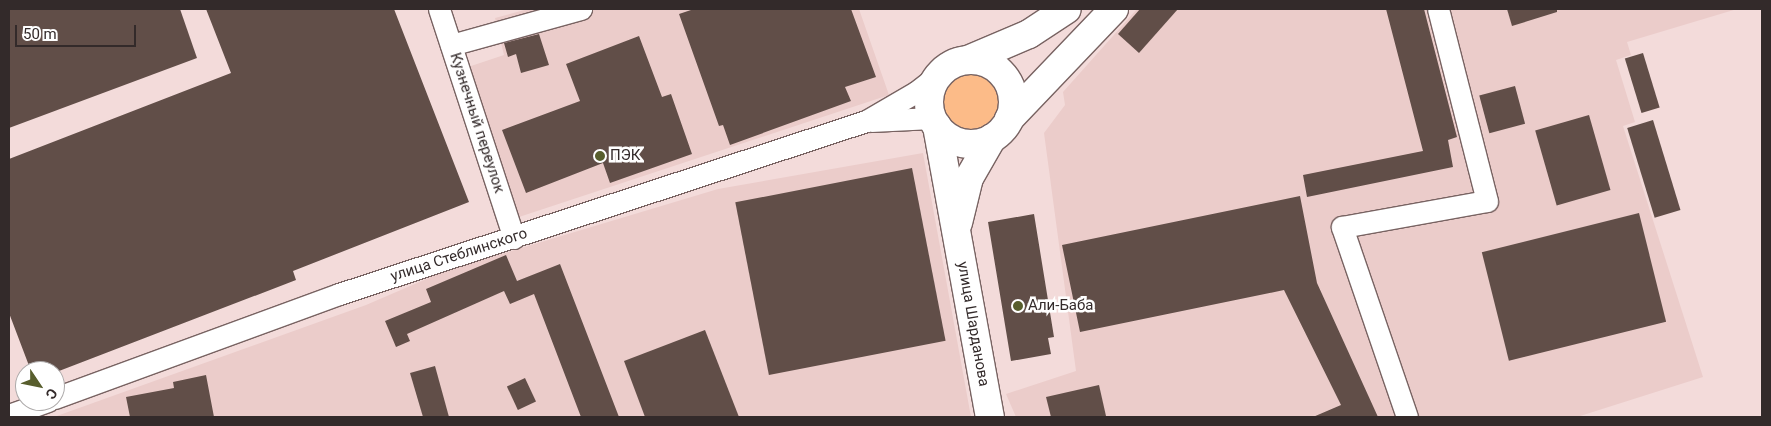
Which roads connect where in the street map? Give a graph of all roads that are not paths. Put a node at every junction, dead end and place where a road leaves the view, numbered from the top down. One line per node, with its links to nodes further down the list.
1 (439, 9): 6 (street, Кузнечный переулок)
2 (582, 9): 6 (street)
3 (1067, 9): 7 (main road)
4 (1114, 9): 11 (main road)
5 (1438, 9): 18 (street)
6 (450, 44): 13 (street, Кузнечный переулок)
7 (968, 60): 8 (main road); 11 (main road)
8 (940, 73): 9 (street); 10 (main road)
9 (866, 121): 10 (street); 13 (street, улица Стеблинского)
10 (934, 122): 11 (main road); 12 (main road, улица Шарданова)
11 (1000, 128): 12 (main road)
12 (955, 231): 17 (main road, улица Шарданова)
13 (514, 238): 14 (street, улица Стеблинского)
14 (65, 394)
15 (22, 411): 16 (street)
16 (9, 416)
17 (990, 417)
18 (1407, 417)

